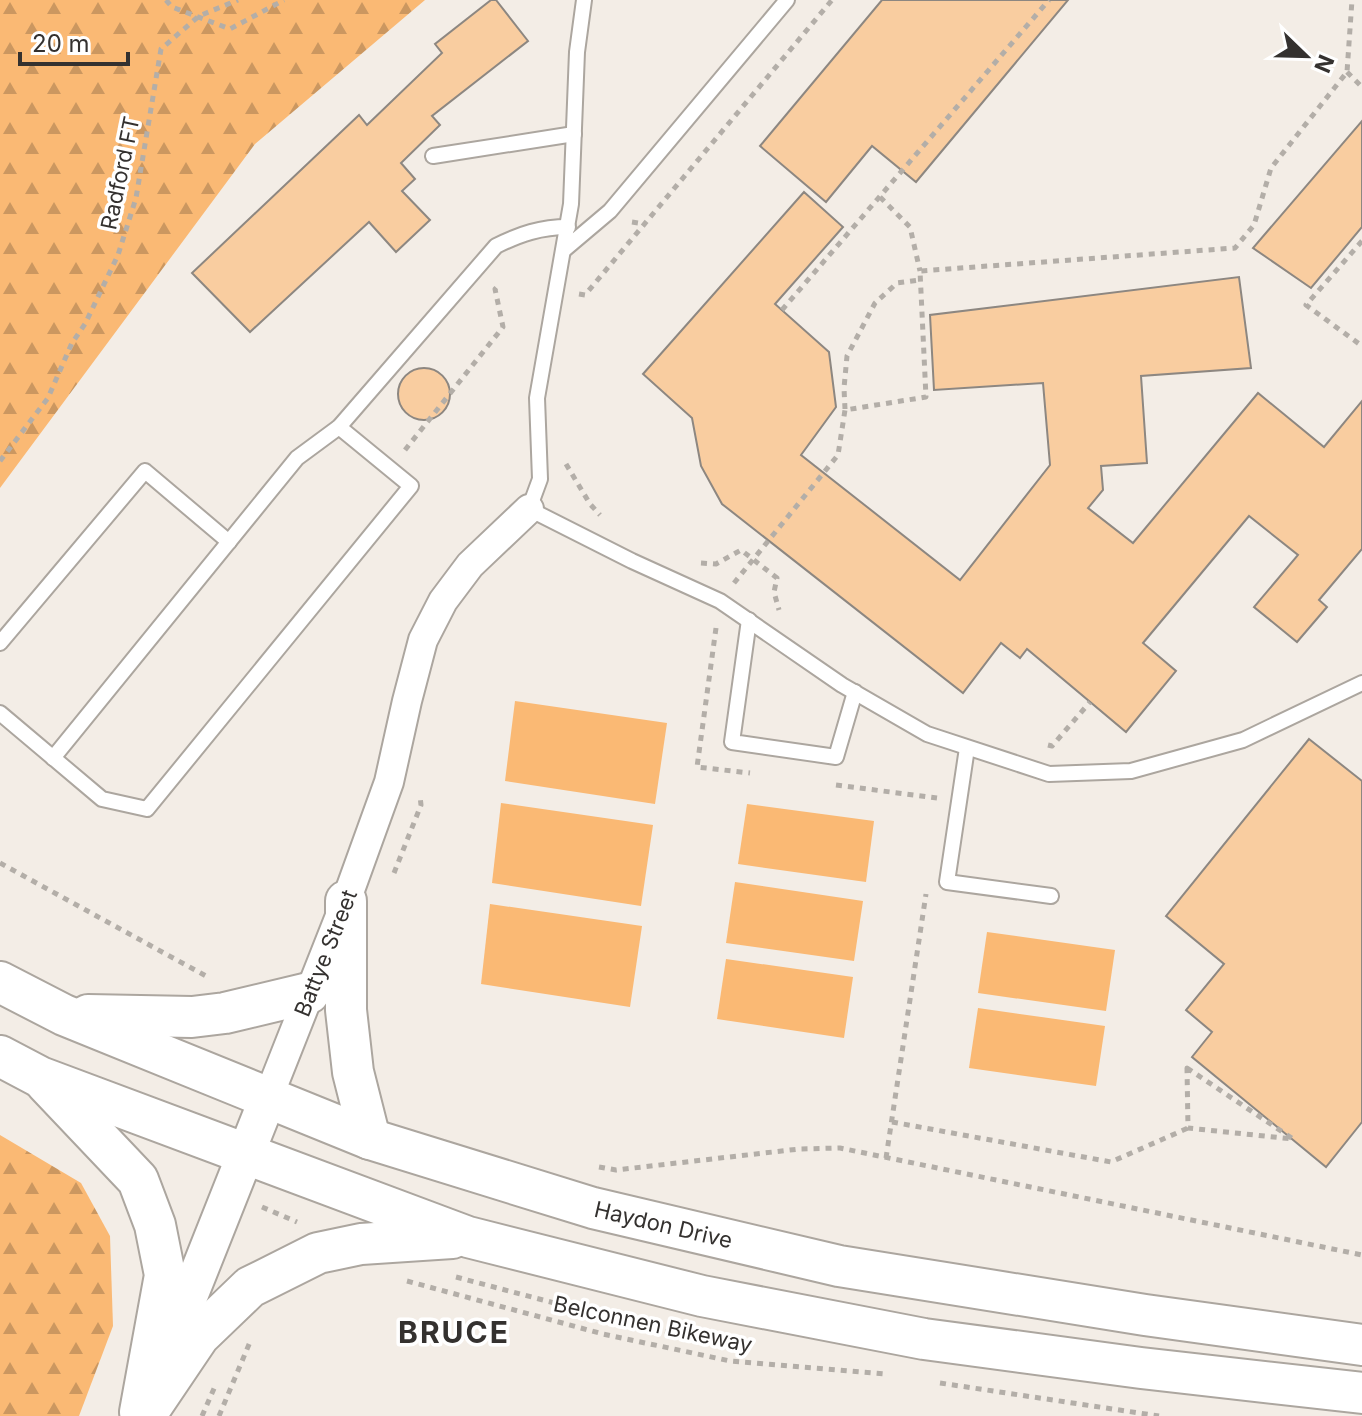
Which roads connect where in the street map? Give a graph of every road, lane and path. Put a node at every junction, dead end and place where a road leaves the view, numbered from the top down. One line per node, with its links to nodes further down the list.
1 (166, 0): 8 (path)
2 (238, 0): 8 (path, Radford FT)
3 (284, 0): 8 (path)
4 (584, 0): 11 (lane)
5 (787, 0): 18 (lane)
6 (1049, 0): 13 (path)
7 (1352, 0): 9 (path)
8 (199, 16): 28 (path, Radford FT)
9 (1347, 72): 10 (path); 19 (path)
10 (1362, 87)
11 (574, 134): 12 (lane); 16 (lane)
12 (433, 156)
13 (880, 197): 19 (path); 23 (path)
14 (623, 221): 15 (path)
15 (645, 224)
16 (568, 227): 18 (lane); 26 (lane)
17 (1362, 241): 24 (path)
18 (565, 249): 29 (lane)
19 (920, 271): 20 (path)
20 (920, 280): 25 (path); 25 (path)
21 (583, 284): 22 (path)
22 (577, 310)
23 (782, 310)
24 (1362, 346)
25 (845, 410): 32 (path)
26 (339, 427): 31 (lane); 47 (lane)
27 (564, 457): 30 (path)
28 (0, 461)
29 (529, 509): 34 (lane); 54 (street, Battye Street)
30 (609, 524)
31 (229, 542): 38 (lane); 47 (lane)
32 (753, 560): 33 (path); 34 (path); 35 (path)
33 (688, 563)
34 (720, 601): 36 (lane)
35 (780, 611)
36 (749, 620): 39 (lane); 41 (lane)
37 (716, 625): 39 (path)
38 (0, 643)
39 (746, 643): 41 (lane)
40 (1362, 683): 46 (lane)
41 (855, 692): 44 (lane)
42 (1090, 702): 45 (path)
43 (0, 713): 47 (lane)
44 (948, 742): 46 (lane); 49 (path)
45 (1038, 743)
46 (967, 748): 53 (lane)
47 (53, 758)
48 (420, 793): 50 (path)
49 (940, 798)
50 (421, 805)
51 (0, 863): 55 (path)
52 (926, 891): 62 (path)
53 (1051, 896)
54 (346, 901): 57 (street, Battye Street); 64 (main road)
55 (213, 980)
56 (0, 982): 58 (main road, Haydon Drive)
57 (309, 993): 58 (main road); 61 (street, Battye Street)
58 (64, 1015): 61 (main road, Haydon Drive)
59 (0, 1056): 60 (main road)
60 (40, 1077): 65 (main road); 76 (main road)
61 (268, 1098): 64 (main road, Haydon Drive); 65 (street, Battye Street)
62 (892, 1122): 63 (path); 66 (path)
63 (1188, 1128): 63 (path)
64 (370, 1139): 72 (main road, Haydon Drive)
65 (245, 1154): 68 (main road); 76 (street, Battye Street)
66 (886, 1158): 67 (path); 69 (path)
67 (586, 1165)
68 (468, 1237): 75 (main road); 76 (main road)
69 (1362, 1255)
70 (400, 1279): 73 (path, Belconnen Bikeway)
71 (252, 1337): 77 (path)
72 (1362, 1345)
73 (895, 1375)
74 (925, 1380): 78 (path)
75 (1362, 1393)
76 (142, 1416)
77 (219, 1416)
78 (1159, 1416)

